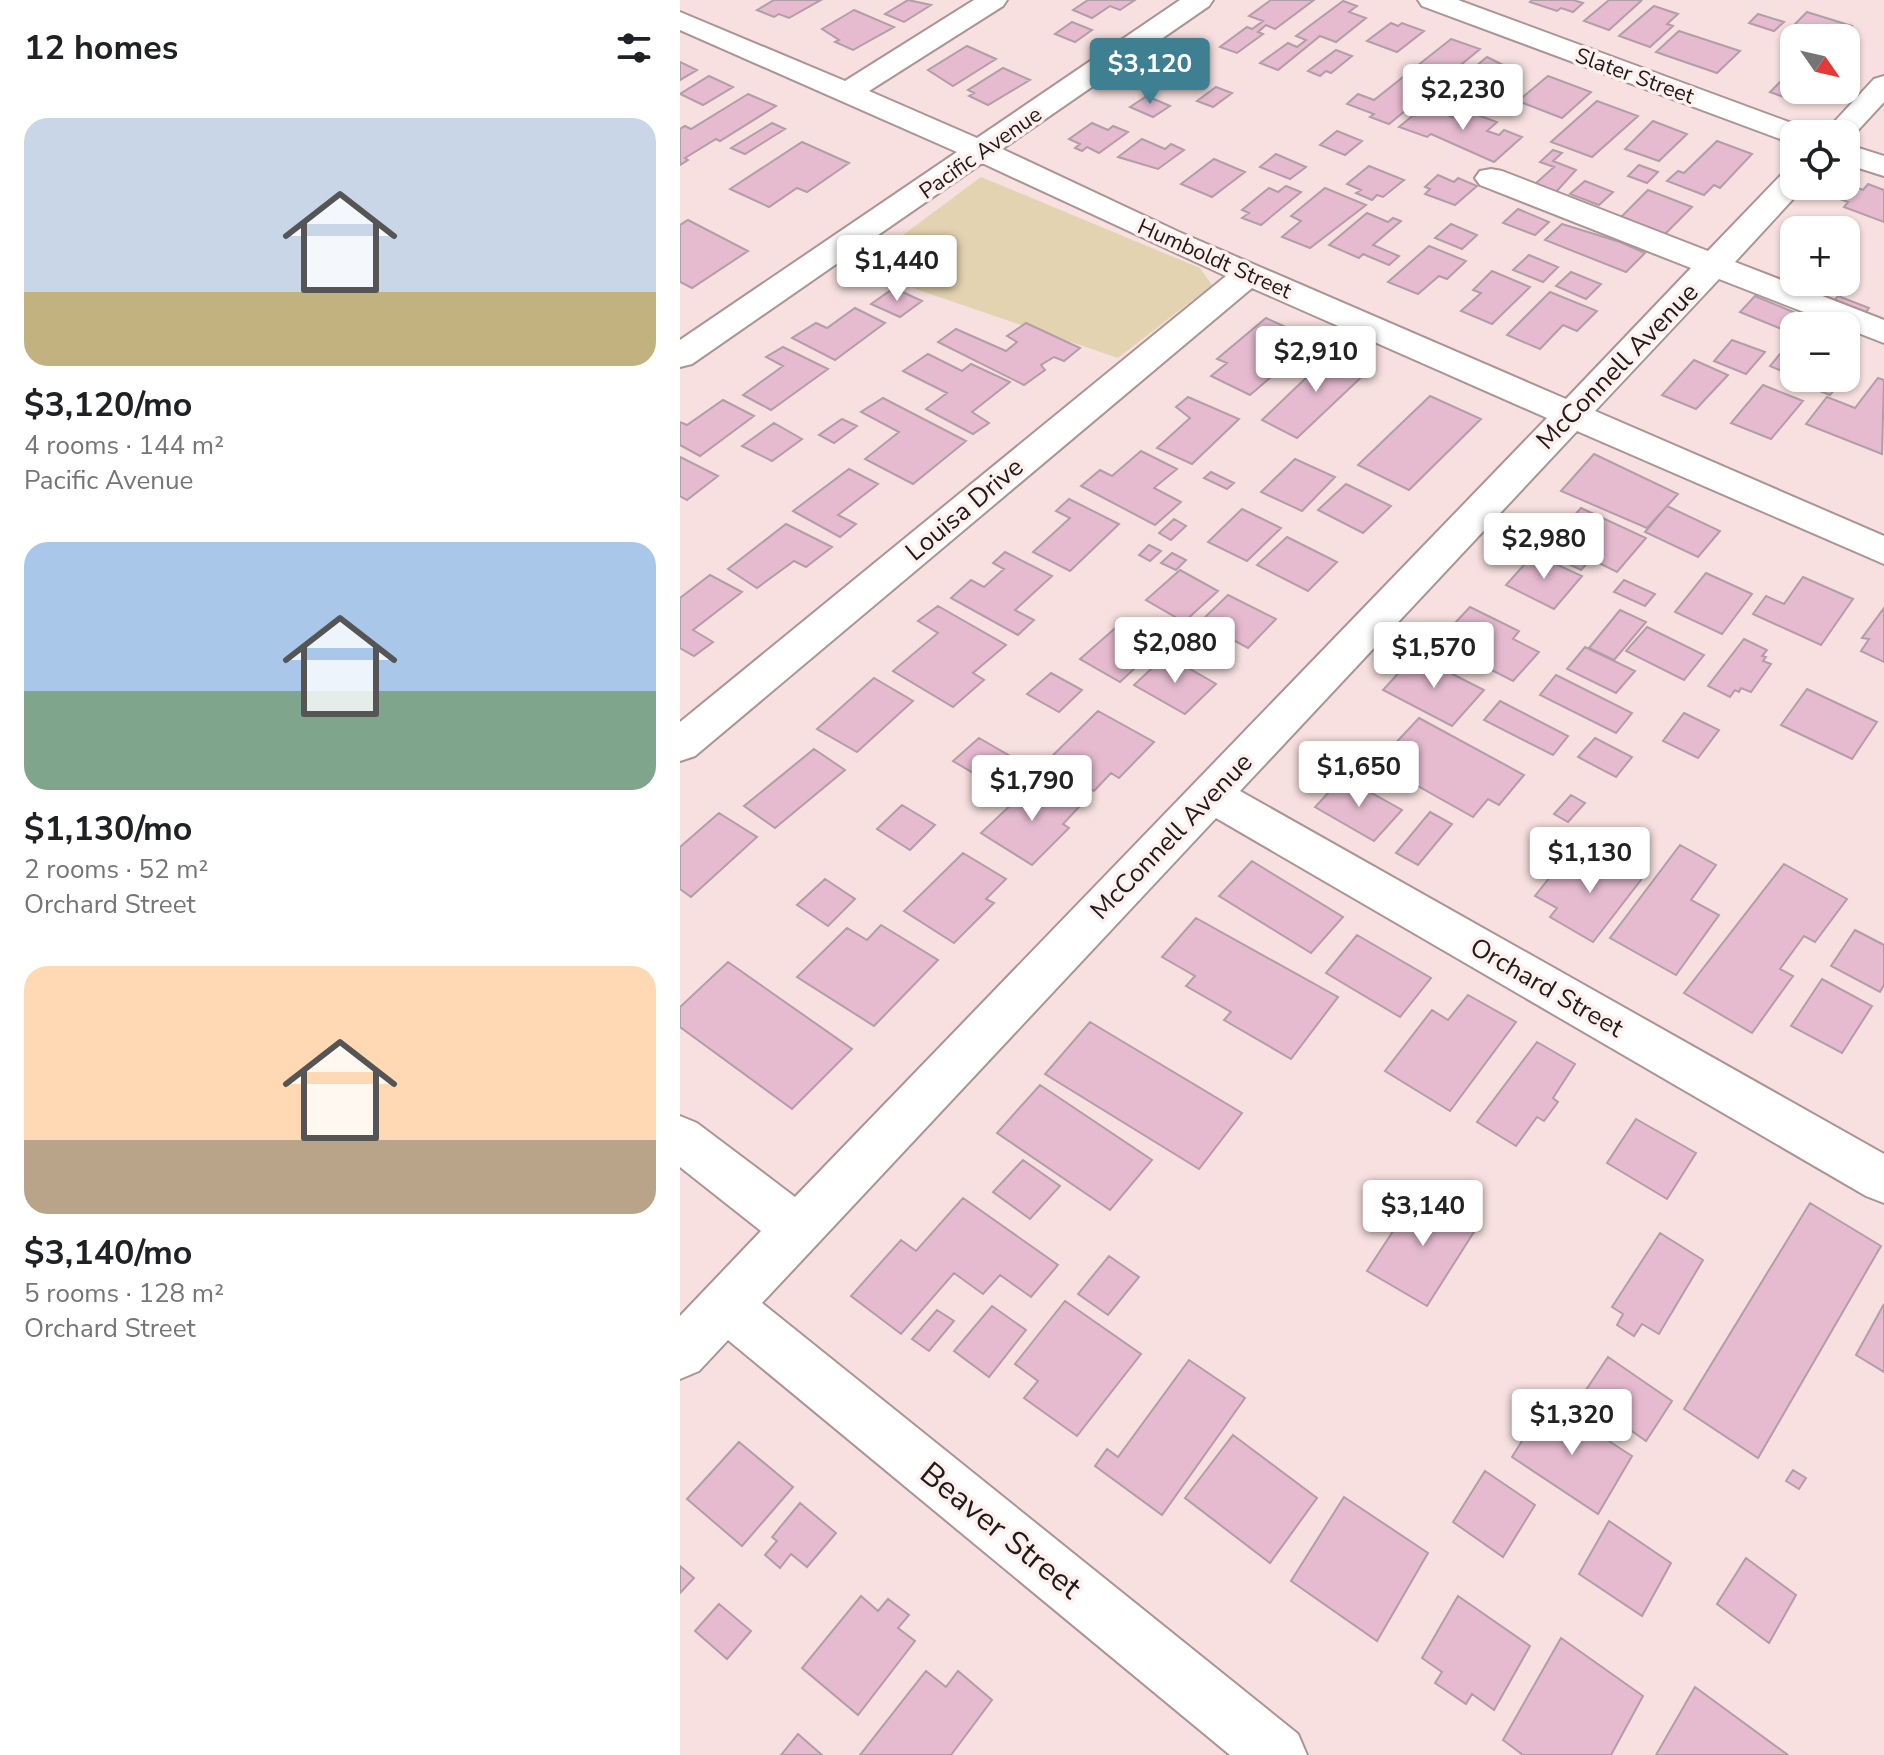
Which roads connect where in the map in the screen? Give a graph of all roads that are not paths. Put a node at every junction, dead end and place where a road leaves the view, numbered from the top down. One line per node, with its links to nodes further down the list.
1 (993, 0): 8 (street)
2 (1199, 0): 11 (street, Pacific Avenue)
3 (1432, 0): 6 (street, Slater Street)
4 (1514, 0): 6 (street)
5 (680, 20): 8 (street, Humboldt Street)
6 (1488, 21): 10 (street, Slater Street)
7 (1884, 85): 9 (street)
8 (846, 93): 11 (street, Humboldt Street)
9 (1851, 120)
10 (1780, 129)
11 (982, 151): 17 (street, Humboldt Street); 19 (street, Pacific Avenue)
12 (1860, 158): 13 (street)
13 (1884, 167)
14 (1491, 178): 16 (street)
15 (1780, 195): 16 (street, McConnell Avenue)
16 (1715, 263): 18 (street); 20 (street, McConnell Avenue)
17 (1249, 274): 20 (street, Humboldt Street); 22 (street, Louisa Drive)
18 (1884, 332)
19 (680, 356)
20 (1572, 414): 21 (street, Humboldt Street); 23 (street, McConnell Avenue)
21 (1884, 551)
22 (680, 745)
23 (1210, 794): 25 (street, Orchard Street); 26 (street, McConnell Avenue)
24 (680, 1138): 26 (street)
25 (1884, 1180)
26 (797, 1229): 27 (street, McConnell Avenue)
27 (725, 1305): 28 (street, McConnell Avenue); 29 (street, Beaver Street)
28 (680, 1353)
29 (1277, 1755)

